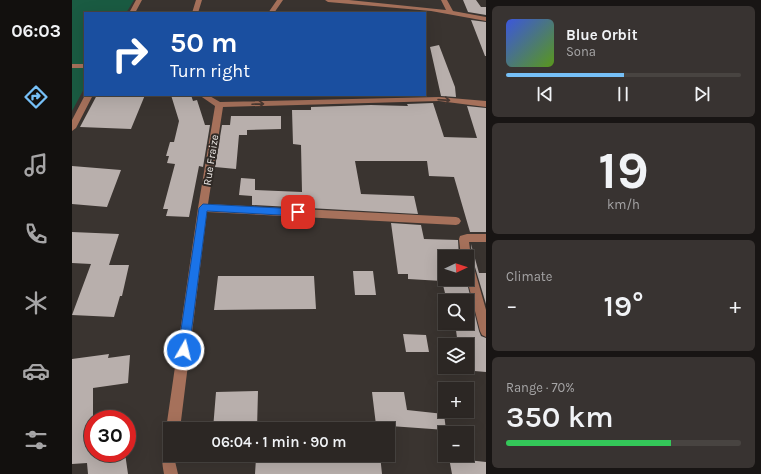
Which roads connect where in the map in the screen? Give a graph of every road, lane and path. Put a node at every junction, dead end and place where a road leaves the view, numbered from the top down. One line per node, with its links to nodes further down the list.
1 (139, 0): 6 (street)
2 (199, 0): 7 (street)
3 (280, 0): 8 (street)
4 (328, 0): 9 (street)
5 (444, 0): 9 (street)
6 (133, 12)
7 (195, 12)
8 (272, 12)
9 (450, 12): 10 (street)
10 (486, 19)
11 (72, 66): 12 (street)
12 (84, 66)
13 (88, 96): 17 (street)
14 (205, 96): 16 (street)
15 (486, 104): 16 (street, one-way to 15)
16 (219, 105): 18 (street, Rue Fraize)
17 (72, 128)
18 (203, 208): 19 (street); 24 (street, Rue Fraize)
19 (456, 221)
20 (486, 238): 21 (street)
21 (466, 250)
22 (474, 285): 23 (street)
23 (486, 331)
24 (174, 422)

